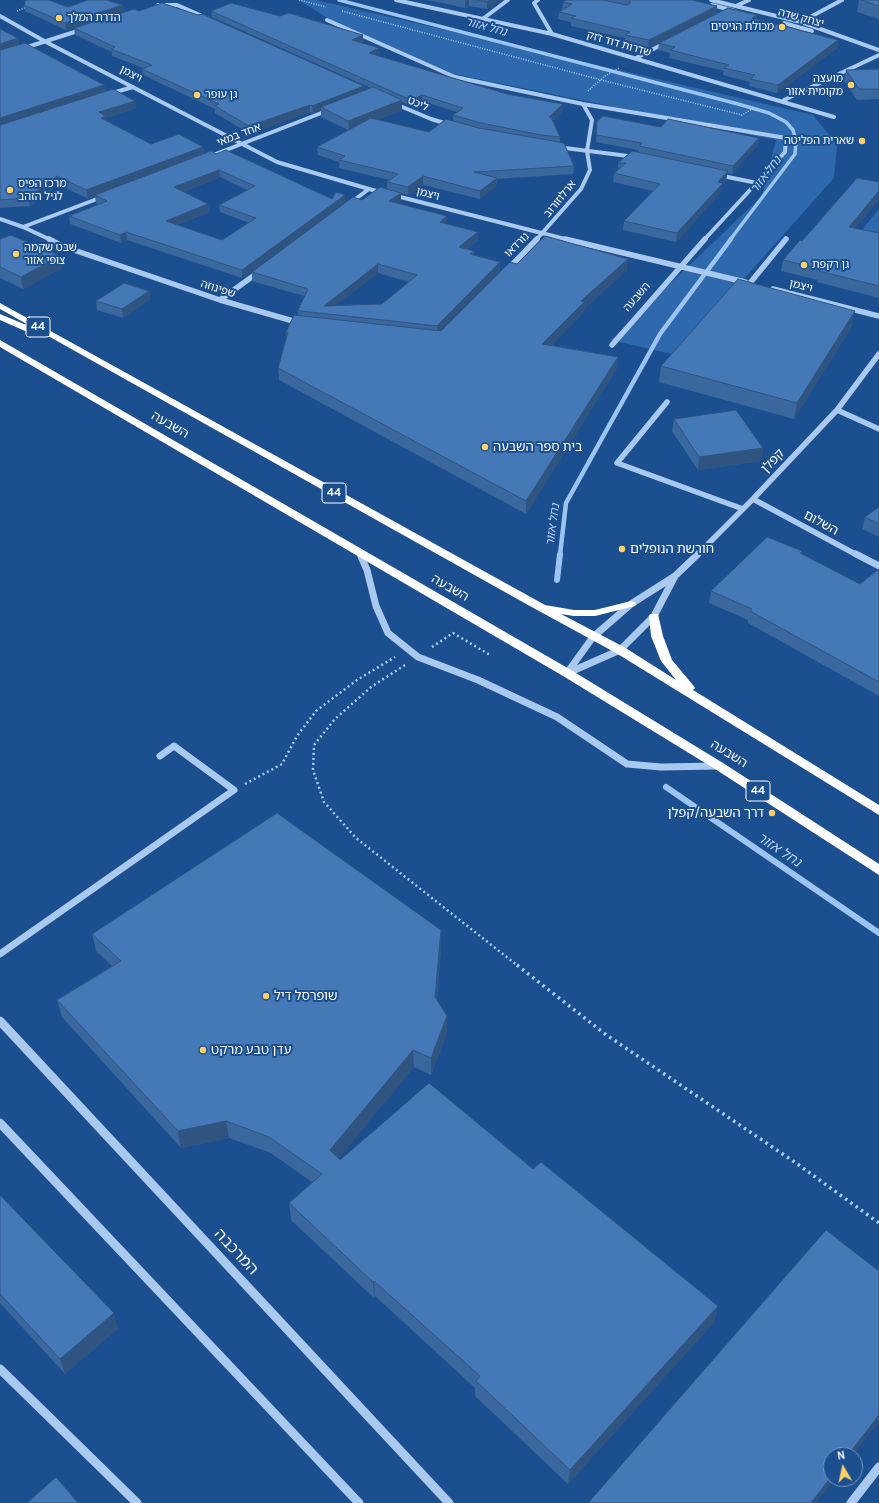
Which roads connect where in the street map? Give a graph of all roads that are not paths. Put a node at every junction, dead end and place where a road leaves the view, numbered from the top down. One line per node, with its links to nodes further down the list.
1 (396, 0): 13 (street, שדרות דוד ז'זק)
2 (508, 0): 13 (street)
3 (538, 0): 18 (street)
4 (711, 0): 8 (street, יצחק שדה)
5 (746, 0): 8 (street)
6 (842, 0): 16 (street)
7 (704, 3): 10 (street, יצחק שדה)
8 (737, 6): 10 (street); 16 (street, יצחק שדה)
9 (149, 7): 14 (street)
10 (730, 10): 11 (street); 19 (street, יצחק שדה)
11 (724, 13)
12 (0, 16): 21 (street, ויצמן)
13 (484, 18): 18 (street, שדרות דוד ז'זק)
14 (213, 20)
15 (327, 20): 30 (street)
16 (801, 22): 19 (street, יצחק שדה)
17 (90, 27): 21 (street)
18 (552, 34): 25 (street, שדרות דוד ז'זק)
19 (836, 36): 23 (street, יצחק שדה)
20 (670, 40): 25 (street)
21 (46, 42): 22 (street); 26 (street, ויצמן)
22 (15, 50)
23 (879, 50)
24 (879, 55): 29 (street)
25 (636, 58): 29 (street, שדרות דוד ז'זק)
26 (133, 86): 27 (street); 34 (street, ויצמן)
27 (103, 96)
28 (387, 100): 33 (street, ליכט)
29 (782, 100): 32 (street, שדרות דוד ז'זק)
30 (584, 104): 36 (street, ארלוזורוב); 40 (street, השבעה)
31 (336, 108): 34 (street, אחד במאי)
32 (834, 117)
33 (459, 127)
34 (241, 144): 37 (street, אחד במאי); 41 (street, ויצמן)
35 (548, 146): 36 (street)
36 (587, 150): 38 (street); 46 (street, ארלוזורוב)
37 (205, 158)
38 (640, 158)
39 (710, 173): 40 (street)
40 (757, 183): 48 (street, השבעה)
41 (369, 189): 43 (street); 46 (street, ויצמן)
42 (110, 194): 45 (street)
43 (344, 208)
44 (0, 219): 45 (street, שפינוזה)
45 (23, 227): 54 (street, שפינוזה)
46 (542, 234): 48 (street, ויצמן); 50 (street, נורדאו)
47 (786, 239): 51 (street)
48 (681, 265): 51 (street, ויצמן); 60 (street, השבעה)
49 (263, 268): 54 (street)
50 (504, 273)
51 (750, 283): 52 (street, ויצמן)
52 (757, 285)
53 (765, 287): 56 (street, ויצמן)
54 (220, 300): 58 (street, שפינוזה)
55 (0, 306): 61 (highway, השבעה / 44)
56 (879, 316)
57 (0, 317): 61 (highway)
58 (308, 325)
59 (0, 343): 68 (highway, השבעה / 44)
60 (612, 345)
61 (76, 349): 71 (highway, השבעה / 44)
62 (879, 354): 64 (street, קפלן)
63 (667, 402): 67 (street)
64 (837, 410): 65 (street); 66 (street, קפלן)
65 (879, 429)
66 (753, 499): 67 (street, קפלן); 69 (street, השלום)
67 (743, 509): 70 (street, קפלן)
68 (360, 554): 76 (highway, השבעה / 44); 79 (street)
69 (879, 566)
70 (675, 576): 72 (street, קפלן); 73 (street, קפלן)
71 (532, 603): 72 (highway); 74 (highway, השבעה / 44)
72 (631, 604): 74 (street, קפלן)
73 (654, 616): 75 (street, קפלן); 77 (highway)
74 (593, 637): 75 (highway, השבעה / 44); 76 (street, קפלן)
75 (620, 650): 76 (street, קפלן); 77 (highway, השבעה / 44)
76 (567, 673): 79 (highway, השבעה / 44)
77 (696, 697): 80 (highway, השבעה / 44)
78 (160, 756): 82 (street)
79 (719, 766): 81 (highway, השבעה / 44)
80 (879, 811)
81 (879, 870)
82 (0, 954)
83 (0, 1021): 89 (street, המרכבה)
84 (0, 1123): 88 (street)
85 (0, 1369): 87 (street)
86 (879, 1467): 90 (street)
87 (137, 1503)
88 (359, 1503)
89 (449, 1503)
90 (851, 1503)

